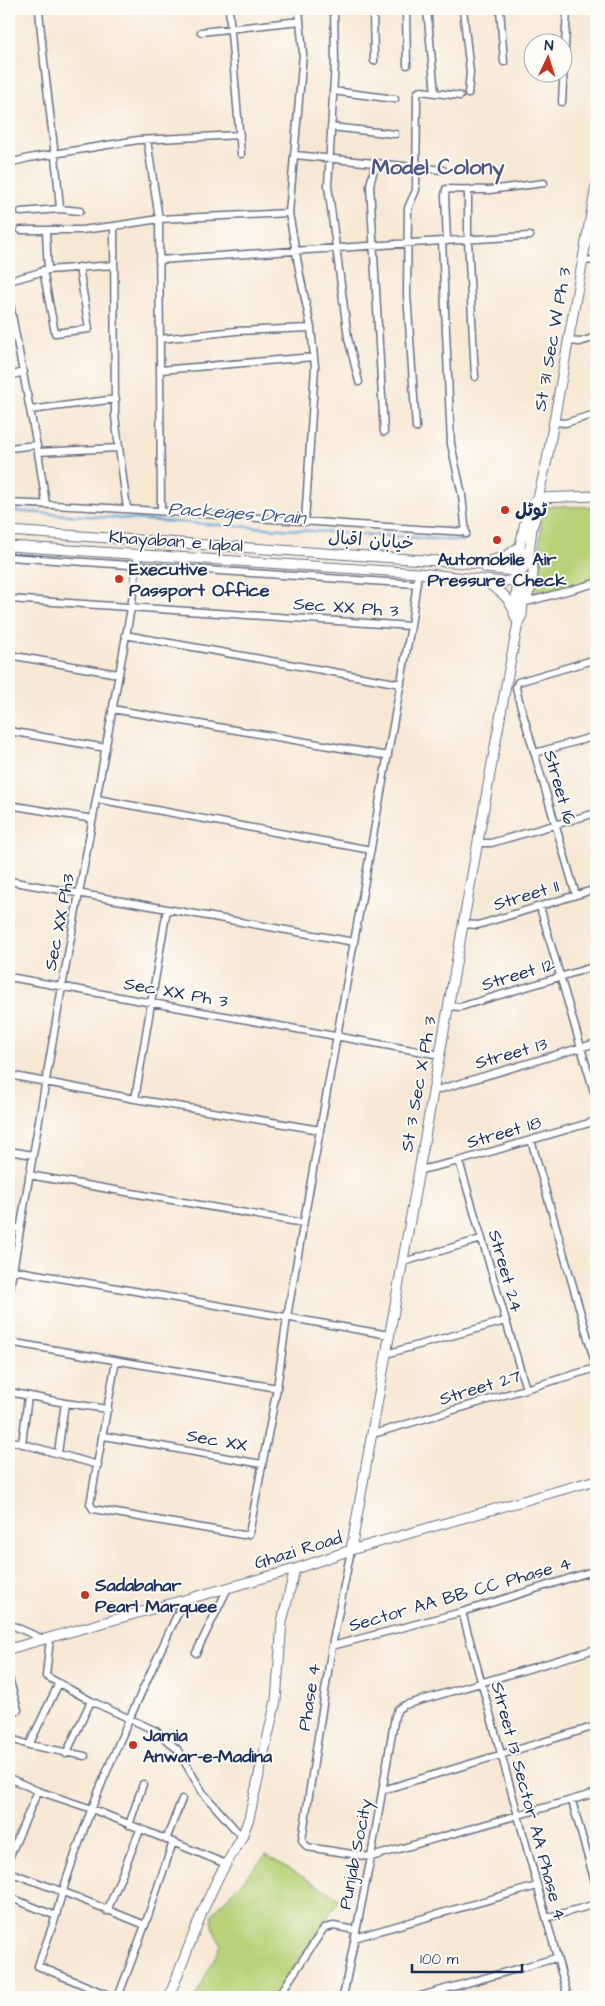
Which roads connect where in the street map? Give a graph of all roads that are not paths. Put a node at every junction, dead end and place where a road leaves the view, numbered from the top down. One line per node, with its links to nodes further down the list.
1 (39, 9): 27 (street)
2 (229, 9): 12 (street)
3 (299, 9): 11 (street)
4 (334, 9): 17 (street)
5 (373, 9): 14 (street)
6 (406, 9): 16 (street)
7 (427, 9): 18 (street)
8 (463, 9): 19 (street)
9 (500, 9): 15 (street)
10 (567, 9): 22 (street)
11 (300, 21): 12 (street); 29 (street)
12 (231, 29): 13 (street); 25 (street)
13 (200, 32)
14 (374, 61)
15 (504, 62)
16 (407, 65)
17 (333, 91): 21 (street); 23 (street)
18 (435, 93): 20 (street); 33 (street)
19 (468, 94)
20 (460, 96)
21 (395, 99)
22 (562, 102)
23 (331, 127): 24 (street); 30 (street)
24 (394, 134)
25 (240, 135): 26 (street); 28 (street)
26 (147, 140): 27 (street); 42 (street)
27 (56, 153): 31 (street); 38 (street)
28 (241, 154)
29 (294, 156): 30 (street); 41 (street)
30 (330, 160): 32 (street); 51 (street)
31 (9, 164)
32 (375, 165): 33 (street); 50 (street)
33 (415, 168): 34 (street); 49 (street)
34 (443, 170)
35 (544, 183): 37 (street)
36 (596, 185): 55 (main road, St 31 Sec W Ph 3)
37 (468, 189): 47 (street); 48 (street)
38 (60, 209): 39 (street); 40 (street)
39 (80, 211)
40 (21, 212)
41 (289, 213): 42 (street); 52 (street)
42 (159, 219): 43 (street); 53 (street)
43 (114, 226): 45 (street); 56 (street)
44 (21, 230): 45 (street)
45 (46, 231): 58 (street)
46 (530, 236): 47 (street)
47 (468, 240): 48 (street); 69 (street)
48 (444, 241): 49 (street); 87 (street)
49 (409, 243): 50 (street); 75 (street)
50 (374, 245): 51 (street); 76 (street)
51 (336, 248): 52 (street); 70 (street)
52 (295, 250): 53 (street); 61 (street)
53 (159, 260): 63 (street)
54 (596, 260): 55 (street)
55 (582, 261): 64 (main road, St 31 Sec W Ph 3)
56 (114, 265): 57 (street); 71 (street)
57 (79, 267): 58 (street); 58 (street)
58 (46, 270): 59 (street)
59 (9, 281)
60 (9, 299): 67 (street)
61 (311, 328): 63 (street); 65 (street)
62 (596, 337): 64 (street)
63 (160, 339): 66 (street)
64 (568, 340): 74 (main road, St 31 Sec W Ph 3)
65 (314, 357): 66 (street); 87 (street)
66 (160, 370): 86 (street)
67 (24, 372): 68 (street); 72 (street)
68 (9, 376)
69 (475, 377)
70 (359, 382)
71 (116, 399): 72 (street); 79 (street)
72 (30, 410): 77 (street)
73 (596, 414): 74 (street)
74 (554, 422): 82 (main road, St 31 Sec W Ph 3)
75 (416, 428)
76 (384, 432)
77 (36, 445): 78 (street); 80 (street)
78 (9, 448)
79 (118, 448): 80 (street); 85 (street)
80 (38, 452): 84 (street)
81 (596, 496): 82 (main road)
82 (538, 498): 91 (main road, St 31 Sec W Ph 3); 94 (main road, St 31 Sec W Ph 3)
83 (9, 502): 84 (street)
84 (46, 504): 85 (street)
85 (127, 509): 86 (street)
86 (161, 511): 87 (street)
87 (306, 522)
88 (9, 532): 89 (main road, خیابان اقبال)
89 (43, 534): 92 (main road); 96 (main road, خیابان اقبال)
90 (9, 546): 92 (main road, Khayaban e Iqbal)
91 (520, 546): 96 (main road); 99 (main road, St 31 Sec W Ph 3)
92 (41, 548): 93 (main road, Khayaban e Iqbal)
93 (138, 554): 97 (street, Sec XX Ph3); 98 (main road, Khayaban e Iqbal)
94 (529, 555): 99 (main road, St 31 Sec W Ph 3); 104 (main road)
95 (9, 557): 97 (street)
96 (481, 564): 99 (main road, خیابان اقبال)
97 (137, 566): 102 (street); 105 (street, Sec XX Ph3)
98 (418, 573): 100 (main road, Khayaban e Iqbal); 102 (street, Sec XX Ph 3)
99 (518, 576): 100 (main road, Khayaban e Iqbal); 104 (main road, St 3 Sec X Ph 3); 106 (main road)
100 (481, 580): 106 (main road)
101 (596, 582): 104 (street)
102 (417, 584): 108 (street, Sec XX Ph 3)
103 (9, 599): 105 (street, Sec XX Ph 3)
104 (523, 602): 107 (main road, St 3 Sec X Ph 3)
105 (131, 608): 108 (street, Sec XX Ph 3); 109 (street, Sec XX Ph3)
106 (514, 614): 107 (main road)
107 (518, 623): 114 (main road, St 3 Sec X Ph 3)
108 (411, 626): 113 (street, Sec XX Ph 3)
109 (125, 635): 112 (street, Sec XX Ph3); 113 (street)
110 (9, 655): 112 (street)
111 (596, 659): 115 (street)
112 (118, 674): 116 (street, Sec XX Ph3)
113 (400, 684): 121 (street, Sec XX Ph 3)
114 (506, 685): 115 (street); 127 (main road, St 3 Sec X Ph 3)
115 (516, 686): 120 (street, Street 16)
116 (112, 708): 119 (street, Sec XX Ph3); 121 (street)
117 (9, 731): 119 (street)
118 (596, 736): 120 (street)
119 (106, 748): 122 (street, Sec XX Ph3)
120 (535, 753): 126 (street, Street 16)
121 (388, 756): 128 (street, Sec XX Ph 3)
122 (97, 799): 125 (street, Sec XX Ph3); 128 (street)
123 (9, 805): 125 (street)
124 (596, 813): 126 (street)
125 (93, 819): 131 (street, Sec XX Ph3)
126 (556, 825): 127 (street); 132 (street, Street 16)
127 (478, 843): 135 (main road, St 3 Sec X Ph 3)
128 (370, 850): 136 (street, Sec XX Ph 3)
129 (9, 880): 131 (street)
130 (596, 890): 132 (street, Street 11)
131 (80, 893): 134 (street); 140 (street, Sec XX Ph3)
132 (576, 895): 133 (street, Street 11)
133 (540, 907): 135 (street, Street 11); 139 (street)
134 (166, 909): 136 (street); 141 (street)
135 (463, 924): 142 (main road, St 3 Sec X Ph 3)
136 (354, 942): 143 (street, Sec XX Ph 3)
137 (596, 966): 139 (street, Street 12)
138 (9, 976): 140 (street, Sec XX Ph 3)
139 (560, 977): 142 (street, Street 12); 145 (street)
140 (62, 987): 141 (street, Sec XX Ph 3); 148 (street, Sec XX Ph3)
141 (150, 1003): 143 (street, Sec XX Ph 3); 150 (street)
142 (448, 1006): 146 (main road, St 3 Sec X Ph 3)
143 (337, 1037): 146 (street, Sec XX Ph 3); 153 (street, Sec XX Ph 3)
144 (596, 1043): 145 (street, Street 13)
145 (581, 1048): 149 (street, Street 13); 151 (street)
146 (440, 1055): 149 (main road, St 3 Sec X Ph 3)
147 (9, 1075): 148 (street)
148 (46, 1082): 150 (street); 156 (street, Sec XX Ph3)
149 (434, 1091): 158 (main road, St 3 Sec X Ph 3)
150 (135, 1099): 153 (street)
151 (596, 1099)
152 (596, 1121): 154 (street, Street 18)
153 (320, 1130): 160 (street, Sec XX Ph 3)
154 (531, 1140): 157 (street, Street 18); 173 (street)
155 (9, 1151): 156 (street)
156 (33, 1155): 159 (street, Sec XX Ph3)
157 (459, 1161): 158 (street, Street 18); 163 (street, Street 24)
158 (420, 1170): 164 (main road, St 3 Sec X Ph 3)
159 (29, 1175): 160 (street); 162 (street, Sec XX Ph3)
160 (303, 1223): 167 (street, Sec XX Ph 3)
161 (9, 1227): 162 (street)
162 (20, 1229): 165 (street, Sec XX Ph3)
163 (481, 1239): 164 (street); 168 (street, Street 24)
164 (403, 1262): 169 (main road, St 3 Sec X Ph 3)
165 (13, 1270): 166 (street, Sec XX Ph3); 167 (street)
166 (9, 1294)
167 (287, 1317): 169 (street); 174 (street, Sec XX Ph 3)
168 (505, 1321): 171 (street); 175 (street, Street 24)
169 (389, 1335): 171 (main road, St 3 Sec X Ph 3)
170 (9, 1342): 172 (street)
171 (386, 1354): 180 (main road, St 3 Sec X Ph 3)
172 (116, 1360): 174 (street); 179 (street)
173 (596, 1367): 175 (street, Street 27)
174 (277, 1388): 185 (street, Sec XX Ph 3)
175 (526, 1389): 180 (street, Street 27)
176 (9, 1392): 177 (street)
177 (28, 1396): 178 (street); 183 (street)
178 (65, 1404): 179 (street); 184 (street)
179 (108, 1409): 181 (street)
180 (373, 1434): 188 (main road, St 3 Sec X Ph 3)
181 (104, 1436): 185 (street, Sec XX); 186 (street, Sec XX)
182 (9, 1440): 183 (street)
183 (22, 1444): 184 (street)
184 (58, 1454): 186 (street)
185 (262, 1464): 186 (street, Sec XX)
186 (98, 1465)
187 (596, 1480): 188 (main road, Ghazi Road)
188 (351, 1550): 189 (main road, Ghazi Road); 196 (street, Phase 4)
189 (296, 1569): 191 (main road, Ghazi Road); 223 (main road)
190 (596, 1570): 193 (street, Sector AA BB CC Phase 4)
191 (228, 1588): 192 (main road, Ghazi Road); 199 (street)
192 (184, 1600): 195 (main road, Ghazi Road); 205 (street)
193 (462, 1612): 196 (street, Sector AA BB CC Phase 4); 202 (street, Street 13 Sector AA Phase 4)
194 (9, 1624): 195 (street)
195 (46, 1638): 198 (main road, Ghazi Road); 201 (street)
196 (332, 1646): 225 (street, Phase 4)
197 (596, 1648): 202 (street)
198 (9, 1649)
199 (196, 1652)
200 (9, 1678): 204 (street)
201 (58, 1683): 203 (street); 208 (street)
202 (482, 1683): 211 (street, Street 13 Sector AA Phase 4); 214 (street, Punjab Socity)
203 (91, 1701): 205 (street); 209 (street)
204 (18, 1710)
205 (128, 1719): 219 (street); 223 (street)
206 (596, 1726): 211 (street)
207 (9, 1738): 208 (street)
208 (29, 1745): 209 (street)
209 (66, 1754): 210 (street)
210 (86, 1756)
211 (501, 1756): 214 (street); 220 (street, Street 13 Sector AA Phase 4)
212 (9, 1778): 215 (street)
213 (144, 1784): 221 (street)
214 (383, 1790): 225 (street, Punjab Socity)
215 (38, 1791): 219 (street); 226 (street)
216 (596, 1793): 218 (street)
217 (182, 1799): 224 (street)
218 (572, 1800): 220 (street); 230 (street)
219 (92, 1809): 221 (street); 231 (street)
220 (517, 1816): 225 (street); 229 (street, Street 13 Sector AA Phase 4)
221 (129, 1825): 222 (street)
222 (140, 1830): 224 (street); 234 (street)
223 (242, 1837): 227 (main road)
224 (170, 1841): 227 (street); 237 (street)
225 (371, 1857): 238 (street, Punjab Socity)
226 (9, 1858)
227 (226, 1864): 243 (main road)
228 (9, 1872): 231 (street)
229 (537, 1886): 236 (street, Street 13 Sector AA Phase 4); 239 (street)
230 (596, 1886)
231 (62, 1891): 234 (street); 235 (street)
232 (9, 1897): 235 (street)
233 (596, 1904): 236 (street)
234 (107, 1911): 237 (street)
235 (56, 1916): 241 (street)
236 (546, 1918): 240 (street, Street 13 Sector AA Phase 4)
237 (145, 1926): 242 (street)
238 (355, 1930): 239 (street, Punjab Socity); 244 (street)
239 (354, 1938): 245 (street, Punjab Socity)
240 (556, 1958): 246 (street); 247 (street, Street 13 Sector AA Phase 4)
241 (113, 1997)
242 (118, 1997)
243 (169, 1997)
244 (278, 1997)
245 (344, 1997)
246 (417, 1997)
247 (568, 1997)

